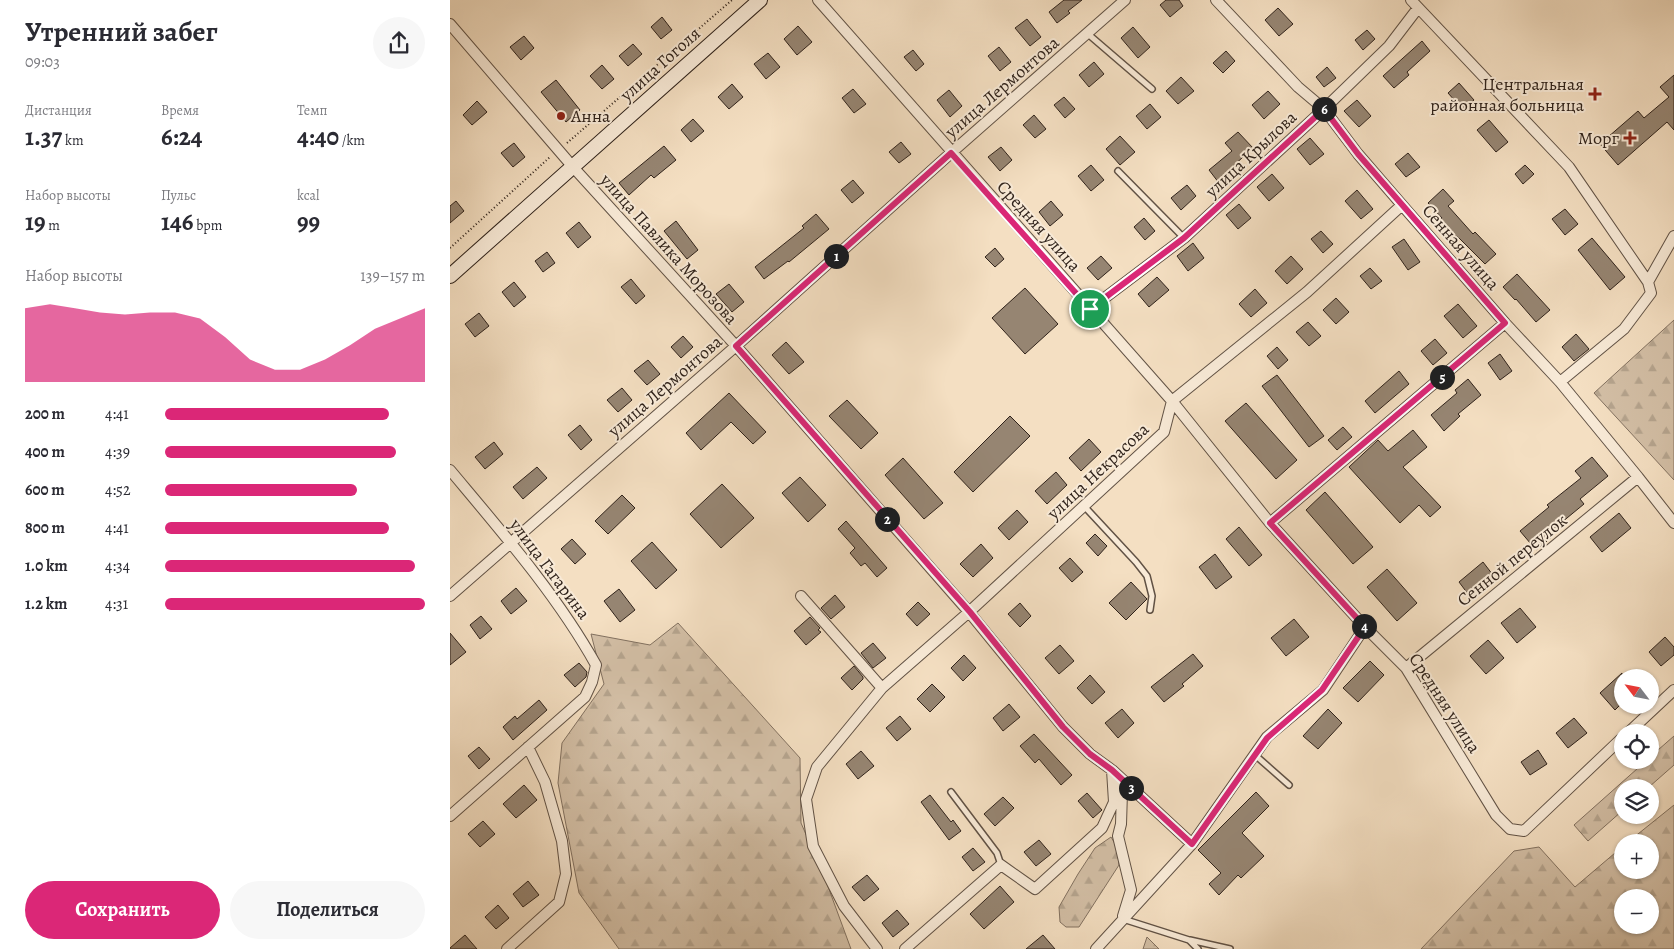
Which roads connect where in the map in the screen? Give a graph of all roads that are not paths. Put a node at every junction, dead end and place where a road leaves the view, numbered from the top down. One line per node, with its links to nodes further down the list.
1 (760, 0): 11 (street, улица Гоголя)
2 (818, 0): 10 (street, Средняя улица)
3 (1125, 0): 7 (street, улица Лермонтова)
4 (1216, 0): 9 (street, Сенная улица)
5 (1415, 4): 9 (street, улица Крылова); 17 (street, улица Крылова)
6 (450, 24): 11 (street, улица Павлика Морозова)
7 (1088, 34): 8 (lane); 10 (street, улица Лермонтова)
8 (1152, 89)
9 (1324, 109): 13 (street, Сенная улица); 15 (street, улица Крылова)
10 (951, 153): 18 (street, Средняя улица); 20 (street, улица Лермонтова)
11 (573, 167): 16 (street, улица Гоголя); 20 (street, улица Павлика Морозова)
12 (1118, 171): 15 (lane)
13 (1402, 205): 19 (street, Сенная улица); 22 (street)
14 (1674, 236): 17 (street)
15 (1184, 238): 18 (street, улица Крылова)
16 (450, 276)
17 (1648, 282): 21 (street)
18 (1090, 309): 22 (street, Средняя улица)
19 (1505, 323): 21 (street, Сенная улица); 26 (street)
20 (736, 346): 28 (street, улица Лермонтова); 32 (street, улица Павлика Морозова)
21 (1560, 382): 24 (street, Сенная улица)
22 (1172, 401): 25 (street, улица Некрасова); 26 (street, Средняя улица)
23 (450, 470): 28 (street, улица Гагарина)
24 (1638, 477): 27 (street, Сенная улица); 34 (street, Сенной переулок)
25 (1084, 506): 31 (lane); 32 (street, улица Некрасова)
26 (1270, 523): 33 (street, Средняя улица)
27 (1674, 523)
28 (510, 542): 29 (street, улица Лермонтова); 39 (street, улица Гагарина)
29 (450, 596)
30 (801, 596): 35 (street)
31 (1150, 610)
32 (970, 612): 35 (street, улица Некрасова); 41 (street, улица Павлика Морозова)
33 (1365, 627): 34 (street, Средняя улица); 40 (street)
34 (1406, 668): 38 (street, Средняя улица)
35 (882, 688): 50 (street, улица Некрасова)
36 (1674, 690): 37 (street)
37 (1637, 724)
38 (1614, 746)
39 (528, 747): 44 (street); 49 (street)
40 (1255, 755): 42 (lane); 45 (street)
41 (1112, 770): 45 (street, улица Павлика Морозова); 46 (street); 47 (street)
42 (1289, 785)
43 (951, 792): 46 (lane)
44 (450, 816)
45 (1192, 844): 47 (street)
46 (1001, 866): 51 (street)
47 (1123, 919): 48 (lane); 52 (street)
48 (1189, 940): 53 (lane); 54 (lane)
49 (507, 949)
50 (877, 949)
51 (905, 949)
52 (1096, 949)
53 (1198, 949)
54 (1230, 949)

